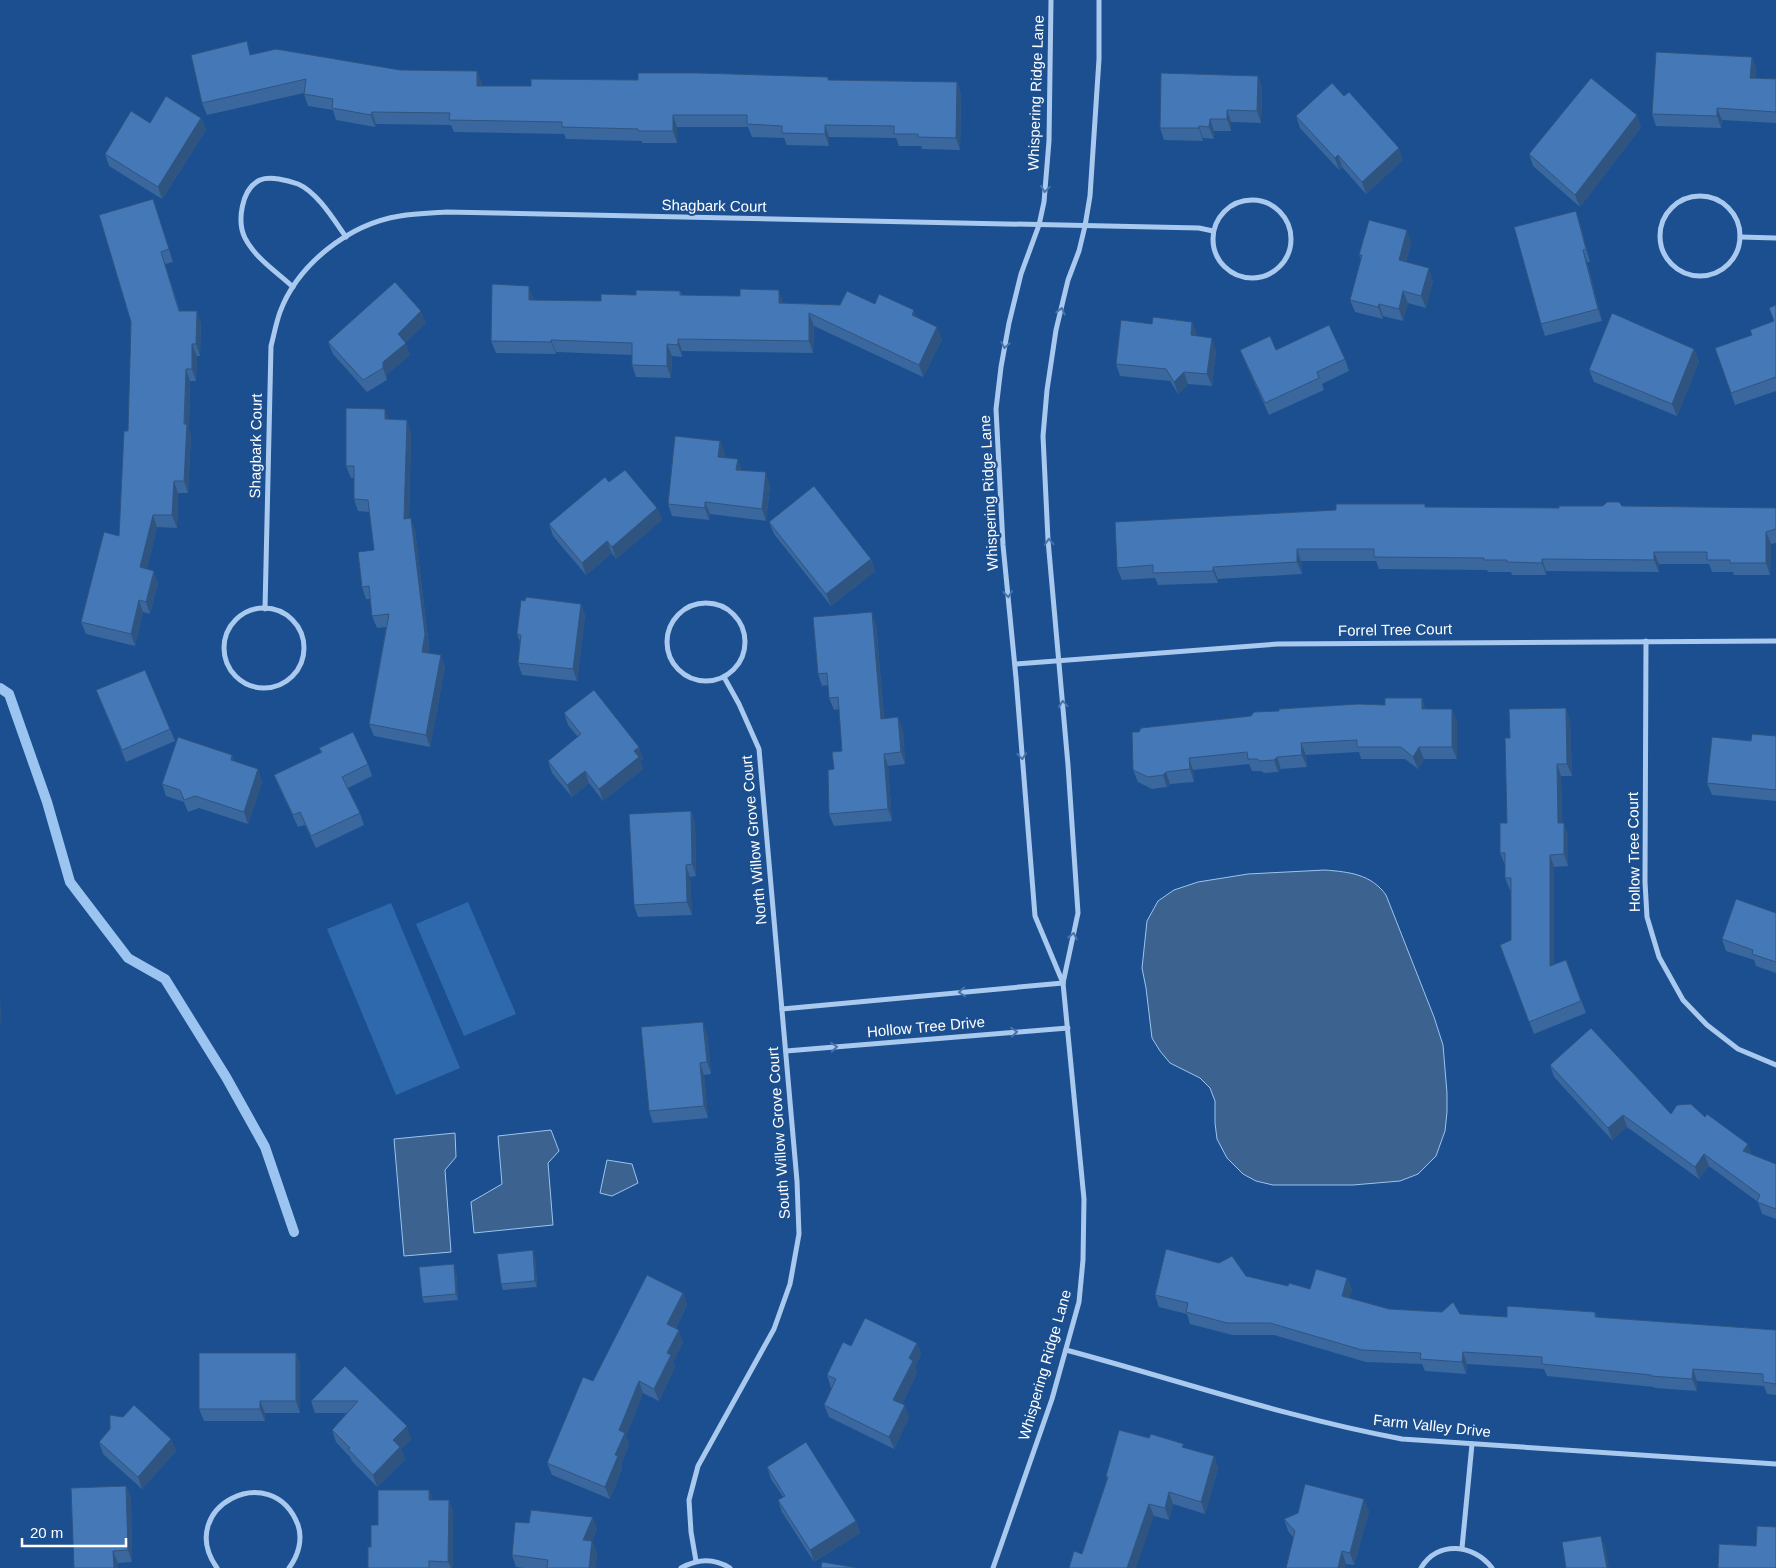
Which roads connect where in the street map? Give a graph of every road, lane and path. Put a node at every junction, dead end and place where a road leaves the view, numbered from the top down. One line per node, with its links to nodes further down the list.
1 (1051, 0): 3 (street, Whispering Ridge Lane, one-way to 3)
2 (1099, 0): 4 (street, Whispering Ridge Lane)
3 (1039, 225): 4 (street, Shagbark Court); 6 (street, Shagbark Court); 14 (street, Whispering Ridge Lane, one-way to 14)
4 (1086, 226): 5 (street, Shagbark Court); 13 (street, Whispering Ridge Lane, one-way to 4)
5 (1213, 231): 5 (street)
6 (346, 237): 9 (street, Shagbark Court); 9 (street)
7 (1740, 237): 7 (street); 8 (street)
8 (1776, 238)
9 (293, 287): 10 (street, Shagbark Court)
10 (266, 609): 10 (street)
11 (1646, 641): 12 (street, Forrel Tree Court); 13 (street, Forrel Tree Court); 20 (street, Hollow Tree Court)
12 (1776, 642)
13 (1059, 661): 14 (street, Forrel Tree Court); 16 (street, Whispering Ridge Lane, one-way to 13)
14 (1014, 664): 16 (street, Whispering Ridge Lane, one-way to 16)
15 (724, 677): 15 (street); 17 (street, North Willow Grove Court)
16 (1063, 983): 17 (street, Hollow Tree Drive, one-way to 17); 18 (street, Whispering Ridge Lane)
17 (782, 1008): 19 (street, South Willow Grove Court)
18 (1068, 1028): 19 (street, Hollow Tree Drive, one-way to 18); 21 (street, Whispering Ridge Lane)
19 (786, 1051): 25 (street, South Willow Grove Court)
20 (1776, 1065)
21 (1066, 1350): 22 (street, Farm Valley Drive); 30 (street, Whispering Ridge Lane)
22 (1472, 1444): 23 (street, Farm Valley Drive); 24 (street)
23 (1776, 1464)
24 (1462, 1548): 31 (street); 32 (street)
25 (696, 1561): 28 (street); 29 (street)
26 (217, 1568): 27 (street)
27 (289, 1568)
28 (681, 1568)
29 (730, 1568)
30 (993, 1568)
31 (1422, 1568)
32 (1492, 1568)

